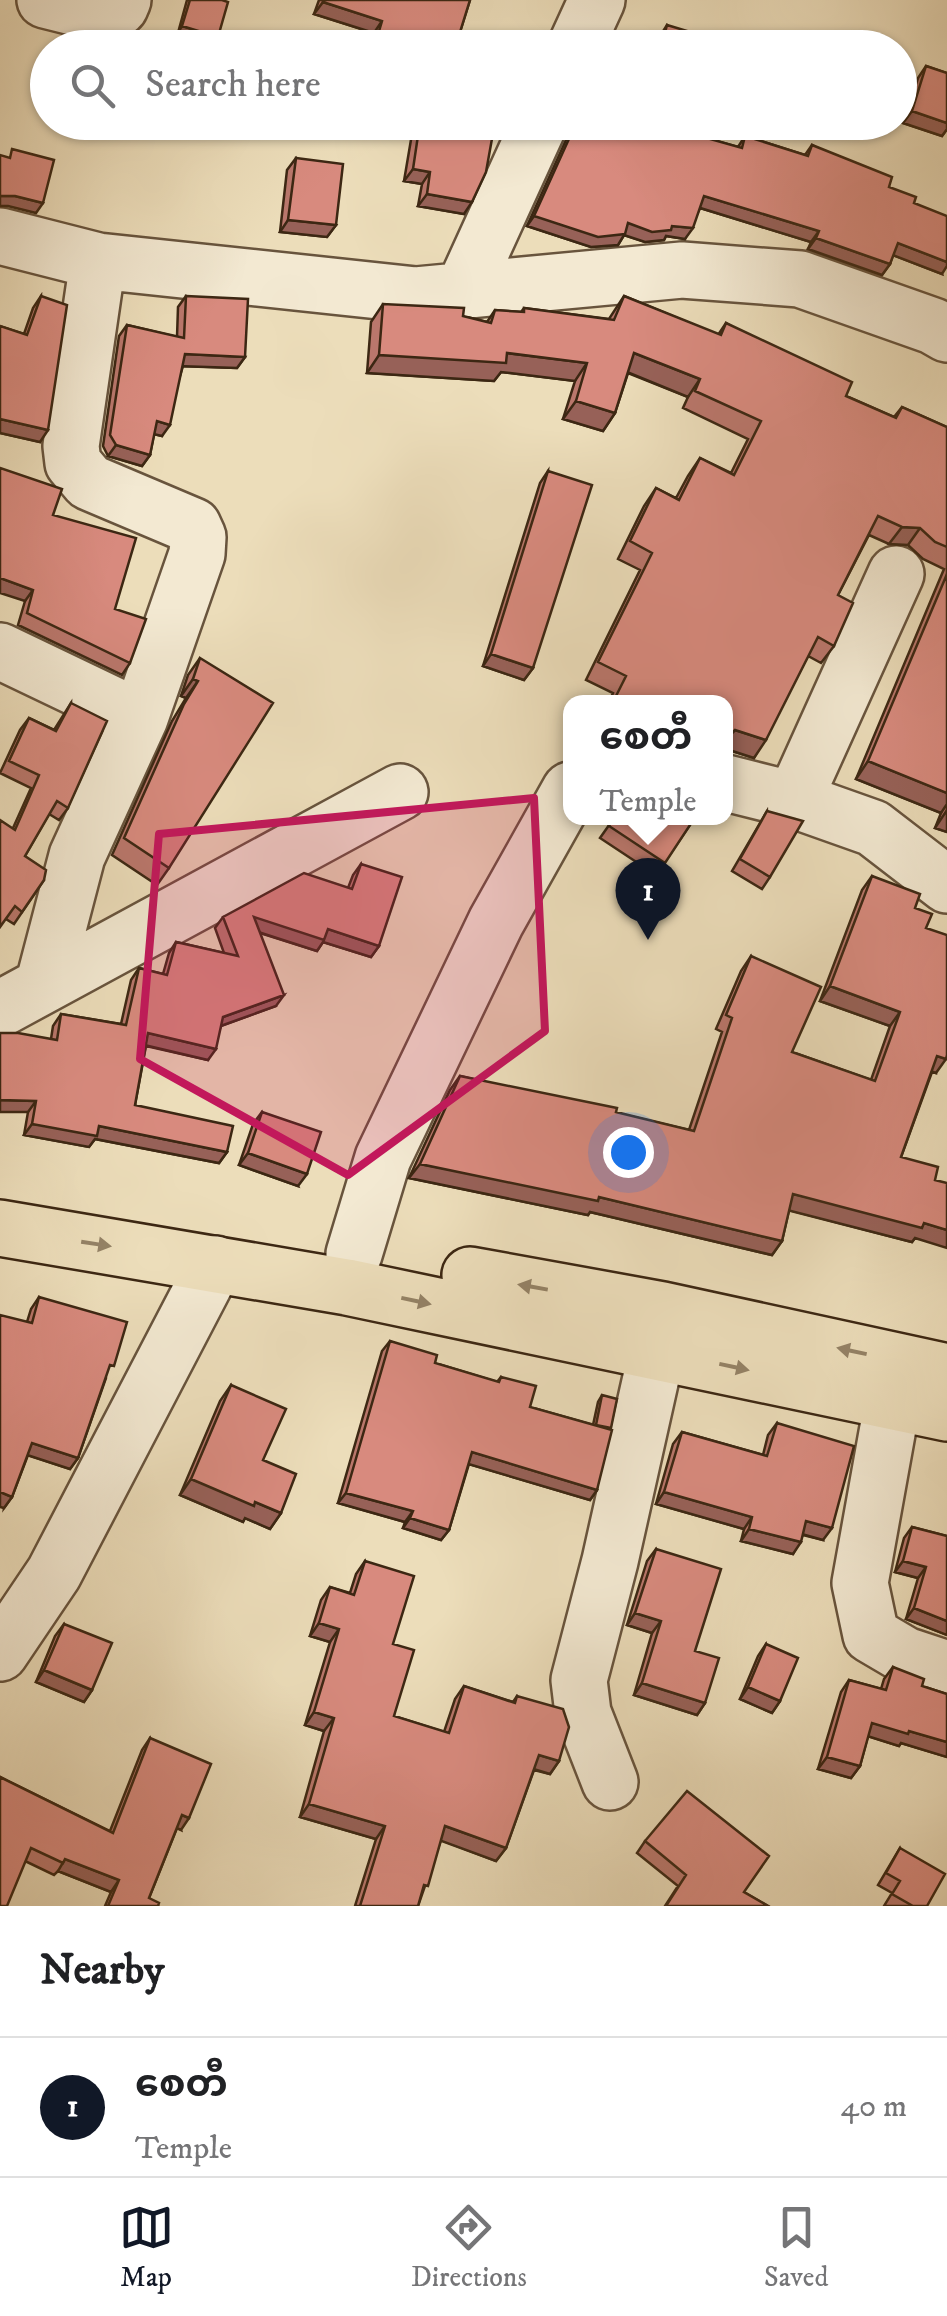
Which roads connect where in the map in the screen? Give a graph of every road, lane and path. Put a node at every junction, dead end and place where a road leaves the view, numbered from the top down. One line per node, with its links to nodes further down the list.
1 (45, 0): 2 (street)
2 (124, 0)
3 (597, 0): 4 (street)
4 (583, 30)
5 (532, 140): 8 (street)
6 (0, 236): 7 (street)
7 (98, 261): 8 (street); 12 (street)
8 (462, 291): 9 (street)
9 (947, 334)
10 (896, 574): 15 (street)
11 (0, 651): 12 (street)
12 (140, 718): 18 (street)
13 (733, 785): 15 (street)
14 (400, 792): 18 (street)
15 (794, 800): 17 (street)
16 (563, 802): 21 (street)
17 (947, 886)
18 (22, 996)
19 (0, 1192): 21 (main road)
20 (0, 1228): 22 (main road, one-way to 22)
21 (354, 1254): 24 (main road, one-way to 21)
22 (215, 1264): 23 (main road, one-way to 23); 27 (street)
23 (657, 1352): 25 (main road, one-way to 25); 29 (street)
24 (947, 1372)
25 (892, 1400): 26 (main road); 28 (street)
26 (947, 1413)
27 (0, 1653)
28 (947, 1669)
29 (610, 1782)

